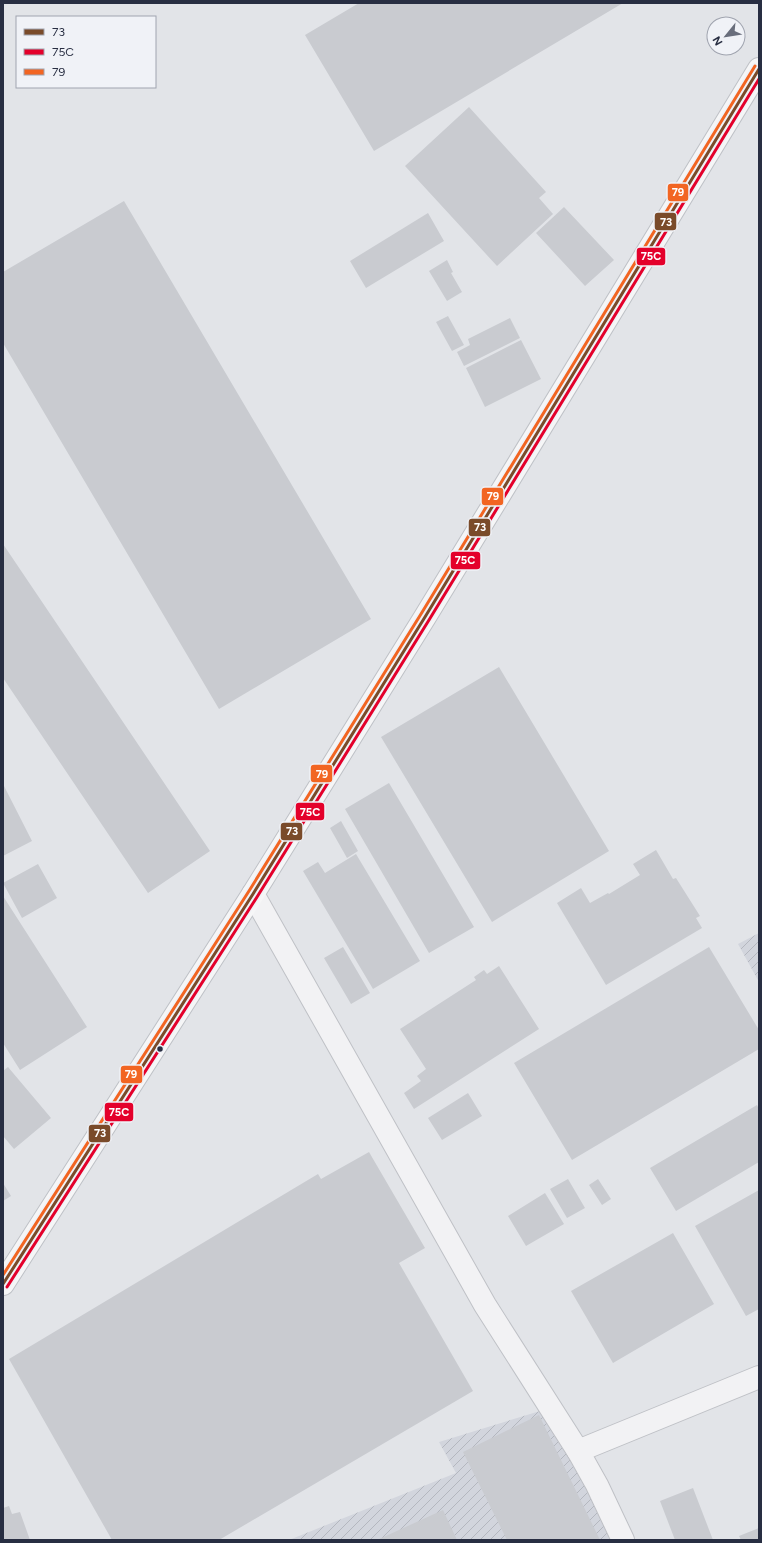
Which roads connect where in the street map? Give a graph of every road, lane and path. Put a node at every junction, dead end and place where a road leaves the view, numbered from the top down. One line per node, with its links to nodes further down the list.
1 (759, 70): 2 (main road)
2 (253, 894): 3 (main road); 5 (street)
3 (3, 1284)
4 (759, 1377): 5 (street)
5 (578, 1451): 6 (street)
6 (623, 1540)

